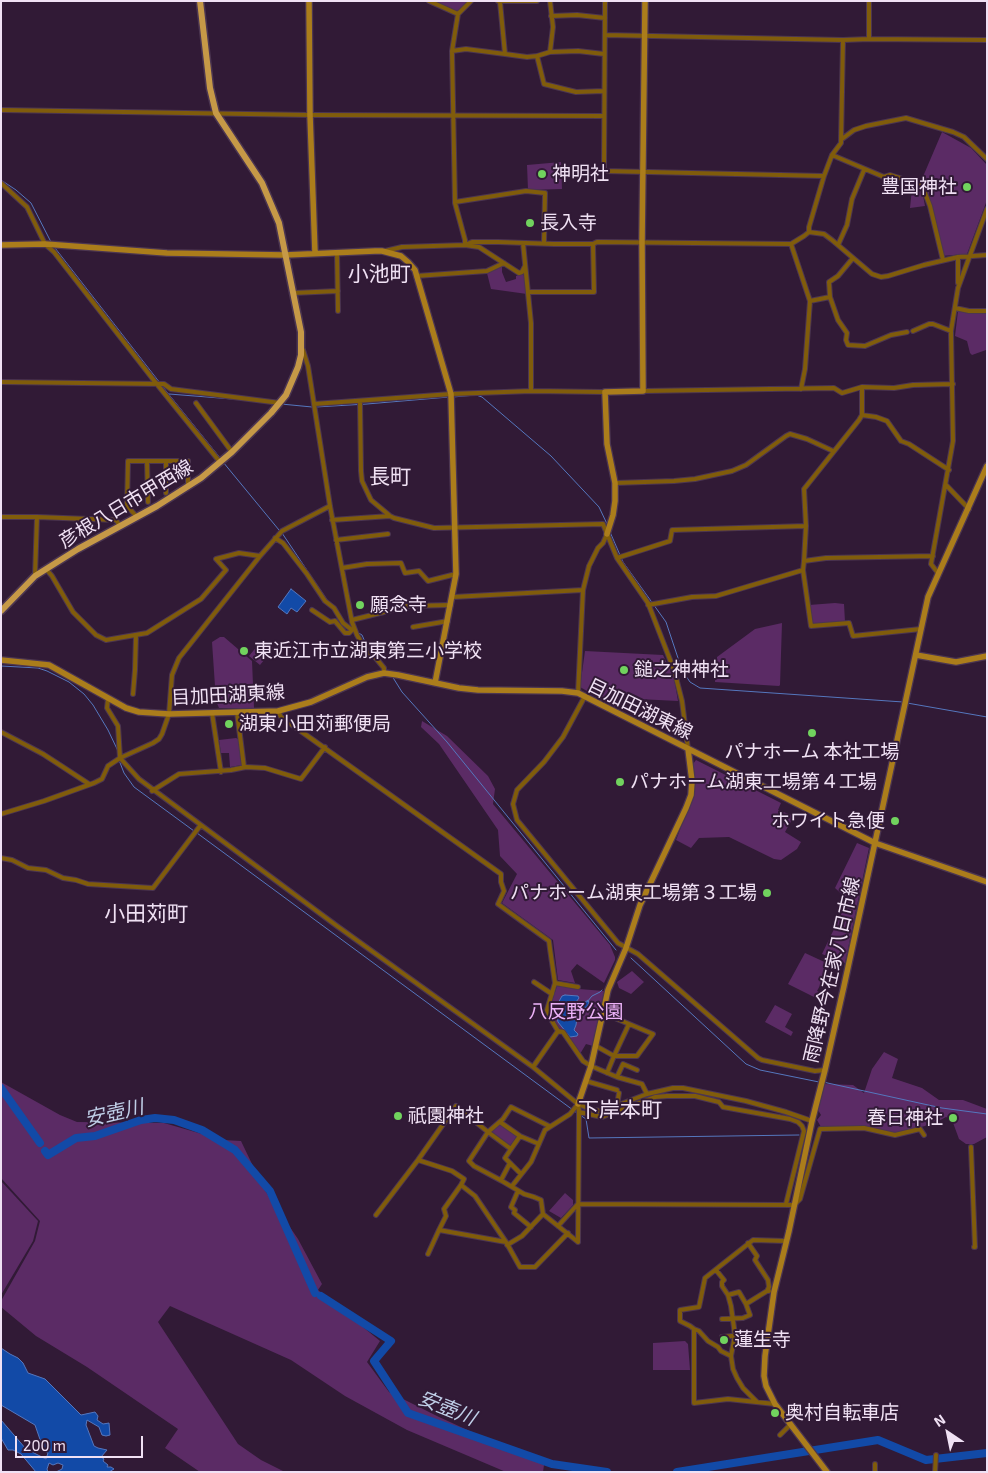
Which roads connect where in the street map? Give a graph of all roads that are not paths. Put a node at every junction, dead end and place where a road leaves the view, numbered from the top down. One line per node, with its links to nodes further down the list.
1 (200, 1): 26 (main road, 彦根八日市甲西線)
2 (309, 1): 27 (street)
3 (429, 1): 11 (street)
4 (471, 1): 11 (street)
5 (537, 1): 10 (street)
6 (550, 1): 12 (street)
7 (605, 1): 13 (street)
8 (645, 1): 15 (street)
9 (869, 1): 16 (street)
10 (499, 2): 21 (street)
11 (458, 14): 19 (street)
12 (551, 16): 13 (street); 20 (street)
13 (605, 18): 14 (street)
14 (605, 35): 15 (street); 22 (street)
15 (645, 36): 17 (street); 34 (street)
16 (869, 39): 17 (street); 18 (street)
17 (843, 40): 30 (street)
18 (987, 40)
19 (452, 51): 21 (street); 28 (street)
20 (550, 52): 22 (street); 23 (street)
21 (505, 54): 23 (street)
22 (604, 54): 24 (street)
23 (537, 56): 24 (street)
24 (604, 91): 29 (street)
25 (1, 110): 26 (street)
26 (216, 113): 27 (street); 53 (main road, 彦根八日市甲西線)
27 (310, 115): 28 (street); 51 (street)
28 (452, 116): 29 (street); 37 (street)
29 (604, 116): 34 (street)
30 (842, 139): 31 (street); 32 (street)
31 (832, 155): 33 (street); 35 (street)
32 (987, 160)
33 (864, 170): 48 (street); 57 (street)
34 (642, 172): 35 (street); 40 (street)
35 (824, 176): 39 (street)
36 (1, 183): 42 (street)
37 (454, 202): 43 (street); 47 (street)
38 (987, 209): 54 (street)
39 (809, 232): 45 (street); 48 (street)
40 (642, 242): 44 (street); 45 (street); 80 (street)
41 (523, 243): 43 (street); 47 (street); 59 (street)
42 (45, 244): 46 (street); 53 (street); 75 (street)
43 (544, 244): 44 (street)
44 (593, 244): 64 (street)
45 (791, 244): 66 (street)
46 (1, 245)
47 (465, 245): 49 (street); 58 (street)
48 (838, 245): 56 (street)
49 (382, 251): 50 (street); 60 (street)
50 (337, 252): 51 (street); 63 (street)
51 (315, 253): 53 (street)
52 (987, 254): 54 (street)
53 (285, 255): 62 (main road, 彦根八日市甲西線)
54 (970, 256): 55 (street); 61 (street)
55 (958, 257): 57 (street); 61 (street)
56 (853, 258): 57 (street); 65 (street)
57 (943, 260)
58 (504, 263): 59 (street); 60 (street)
59 (525, 266): 64 (street)
60 (416, 276): 82 (street)
61 (958, 288): 67 (street)
62 (293, 292): 63 (street); 73 (main road, 彦根八日市甲西線)
63 (338, 292): 68 (street)
64 (528, 292): 79 (street)
65 (830, 298): 66 (street); 72 (street)
66 (810, 301): 78 (street)
67 (955, 308): 69 (street); 71 (street)
68 (338, 311)
69 (987, 311)
70 (913, 331): 71 (street)
71 (951, 331): 76 (street)
72 (907, 332)
73 (302, 345): 85 (main road, 彦根八日市甲西線); 86 (street)
74 (1, 382): 75 (street)
75 (156, 383): 85 (street); 92 (street)
76 (953, 384): 77 (street); 94 (street)
77 (862, 387): 78 (street); 87 (street)
78 (801, 389): 80 (street)
79 (531, 391): 81 (street); 82 (street)
80 (643, 391): 81 (street)
81 (604, 392): 95 (street)
82 (451, 394): 83 (street); 109 (street)
83 (360, 401): 86 (street); 102 (street)
84 (196, 403): 88 (street)
85 (280, 403): 88 (main road, 彦根八日市甲西線)
86 (314, 404): 100 (street)
87 (862, 415): 89 (street); 94 (street)
88 (232, 452): 92 (main road, 彦根八日市甲西線)
89 (834, 452): 95 (street); 108 (street)
90 (147, 461): 91 (street); 99 (street); 105 (street)
91 (166, 462): 97 (street); 98 (street)
92 (220, 462): 97 (main road, 彦根八日市甲西線)
93 (987, 466): 101 (street, 雨降野今在家八日市線)
94 (949, 470): 96 (street)
95 (616, 483): 111 (street)
96 (946, 484): 101 (street); 115 (street)
97 (188, 487): 105 (main road, 彦根八日市甲西線)
98 (166, 493)
99 (148, 502)
100 (330, 506): 106 (street); 112 (street)
101 (968, 509): 121 (street, 雨降野今在家八日市線)
102 (390, 516): 106 (street); 109 (street)
103 (1, 517): 104 (street)
104 (37, 517): 107 (street); 123 (street)
105 (136, 517): 107 (main road, 彦根八日市甲西線)
106 (332, 520): 113 (street)
107 (120, 526): 119 (main road, 彦根八日市甲西線)
108 (806, 526): 116 (street); 117 (street)
109 (456, 527): 111 (street); 122 (street)
110 (388, 534): 113 (street)
111 (607, 534): 116 (street); 124 (street)
112 (275, 538): 114 (street); 134 (street)
113 (336, 540): 118 (street)
114 (260, 556): 135 (street); 148 (street)
115 (933, 556): 117 (street); 121 (street)
116 (619, 557): 127 (street)
117 (804, 561): 120 (street)
118 (342, 568): 122 (street); 130 (street)
119 (46, 569): 123 (main road, 彦根八日市甲西線); 135 (street)
120 (803, 570): 127 (street); 133 (street)
121 (938, 573): 133 (street, 雨降野今在家八日市線)
122 (456, 574): 125 (street)
123 (35, 576): 129 (main road, 彦根八日市甲西線)
124 (583, 590): 125 (street); 141 (street)
125 (453, 597): 126 (street)
126 (451, 605): 130 (street); 131 (street)
127 (648, 605): 151 (street)
128 (312, 610): 134 (street)
129 (1, 611)
130 (352, 621): 134 (street); 139 (street)
131 (448, 621): 132 (street); 140 (street)
132 (413, 627)
133 (921, 629): 136 (street, 雨降野今在家八日市線)
134 (352, 630)
135 (136, 635): 142 (street)
136 (916, 655): 137 (street); 159 (street, 雨降野今在家八日市線)
137 (987, 656)
138 (1, 660): 144 (street, 目加田湖東線)
139 (384, 673): 140 (street, 目加田湖東線); 145 (street, 目加田湖東線)
140 (435, 684): 141 (street, 目加田湖東線)
141 (578, 693): 143 (street, 目加田湖東線)
142 (133, 694)
143 (585, 696): 151 (street, 目加田湖東線); 162 (street)
144 (108, 699): 148 (street, 目加田湖東線); 152 (street)
145 (278, 711): 146 (street, 目加田湖東線); 150 (street)
146 (237, 712): 147 (street, 目加田湖東線); 153 (street)
147 (212, 713): 148 (street, 目加田湖東線); 154 (street)
148 (169, 714): 152 (street)
149 (1, 732): 155 (street)
150 (325, 747): 153 (street); 164 (street)
151 (688, 749): 159 (street, 目加田湖東線); 162 (street)
152 (120, 758): 155 (street); 156 (street)
153 (244, 767): 154 (street)
154 (221, 772): 156 (street)
155 (89, 784): 157 (street)
156 (152, 791): 158 (street)
157 (1, 814)
158 (200, 826): 160 (street); 173 (street)
159 (875, 843): 161 (street, 目加田湖東線); 175 (street, 雨降野今在家八日市線)
160 (1, 858)
161 (987, 882)
162 (626, 948): 167 (street); 175 (street)
163 (534, 982): 166 (street)
164 (555, 983): 165 (street); 166 (street)
165 (578, 987)
166 (552, 994): 169 (street)
167 (603, 1013): 168 (street); 170 (street)
168 (629, 1024): 171 (street); 171 (street)
169 (558, 1031): 172 (street); 173 (street)
170 (596, 1046): 171 (street); 172 (street)
171 (614, 1056): 176 (street)
172 (591, 1066): 176 (street); 178 (street)
173 (533, 1067): 180 (street)
174 (637, 1070): 177 (street)
175 (825, 1070): 183 (street, 雨降野今在家八日市線)
176 (606, 1073): 177 (street)
177 (617, 1077): 179 (street)
178 (586, 1081): 180 (street); 181 (street)
179 (647, 1094): 181 (street); 183 (street)
180 (578, 1104): 181 (street); 182 (street); 185 (street)
181 (617, 1105)
182 (579, 1112): 199 (street); 200 (street)
183 (812, 1121): 201 (street, 雨降野今在家八日市線)
184 (500, 1122): 185 (street); 186 (street); 188 (street)
185 (549, 1126): 189 (street)
186 (488, 1132): 191 (street); 192 (street); 195 (street)
187 (924, 1134): 201 (street)
188 (520, 1136): 189 (street); 191 (street)
189 (539, 1144): 194 (street)
190 (971, 1147): 211 (street)
191 (511, 1149): 193 (street)
192 (418, 1160): 196 (street); 203 (street)
193 (510, 1163): 194 (street); 195 (street)
194 (521, 1174): 197 (street)
195 (501, 1180): 197 (street)
196 (460, 1185): 206 (street); 209 (street)
197 (512, 1186): 198 (street)
198 (518, 1191): 202 (street); 205 (street)
199 (578, 1204): 200 (street); 204 (street); 207 (street)
200 (786, 1204): 201 (street)
201 (794, 1205): 208 (street, 雨降野今在家八日市線)
202 (543, 1214): 204 (street); 205 (street)
203 (376, 1216)
204 (558, 1226): 207 (street)
205 (531, 1227): 209 (street)
206 (439, 1230): 209 (street); 212 (street)
207 (568, 1233): 209 (street)
208 (786, 1241): 210 (street); 215 (street, 雨降野今在家八日市線)
209 (506, 1244)
210 (748, 1244): 213 (street); 214 (street)
211 (974, 1247)
212 (428, 1254)
213 (716, 1270): 216 (street); 220 (street)
214 (767, 1291): 215 (street); 217 (street)
215 (774, 1292): 226 (street, 雨降野今在家八日市線)
216 (728, 1296): 217 (street); 219 (street)
217 (746, 1304): 219 (street)
218 (722, 1319): 219 (street)
219 (733, 1319): 221 (street)
220 (694, 1329): 224 (street); 225 (street)
221 (734, 1335): 222 (street); 223 (street); 224 (street)
222 (722, 1337)
223 (745, 1337)
224 (731, 1356): 225 (street)
225 (757, 1402): 226 (street)
226 (775, 1404): 227 (street, 雨降野今在家八日市線)
227 (790, 1425): 228 (street); 231 (street, 雨降野今在家八日市線)
228 (780, 1435)
229 (936, 1455): 233 (street)
230 (874, 1464): 232 (street)
231 (827, 1472)
232 (875, 1472)
233 (935, 1472)

